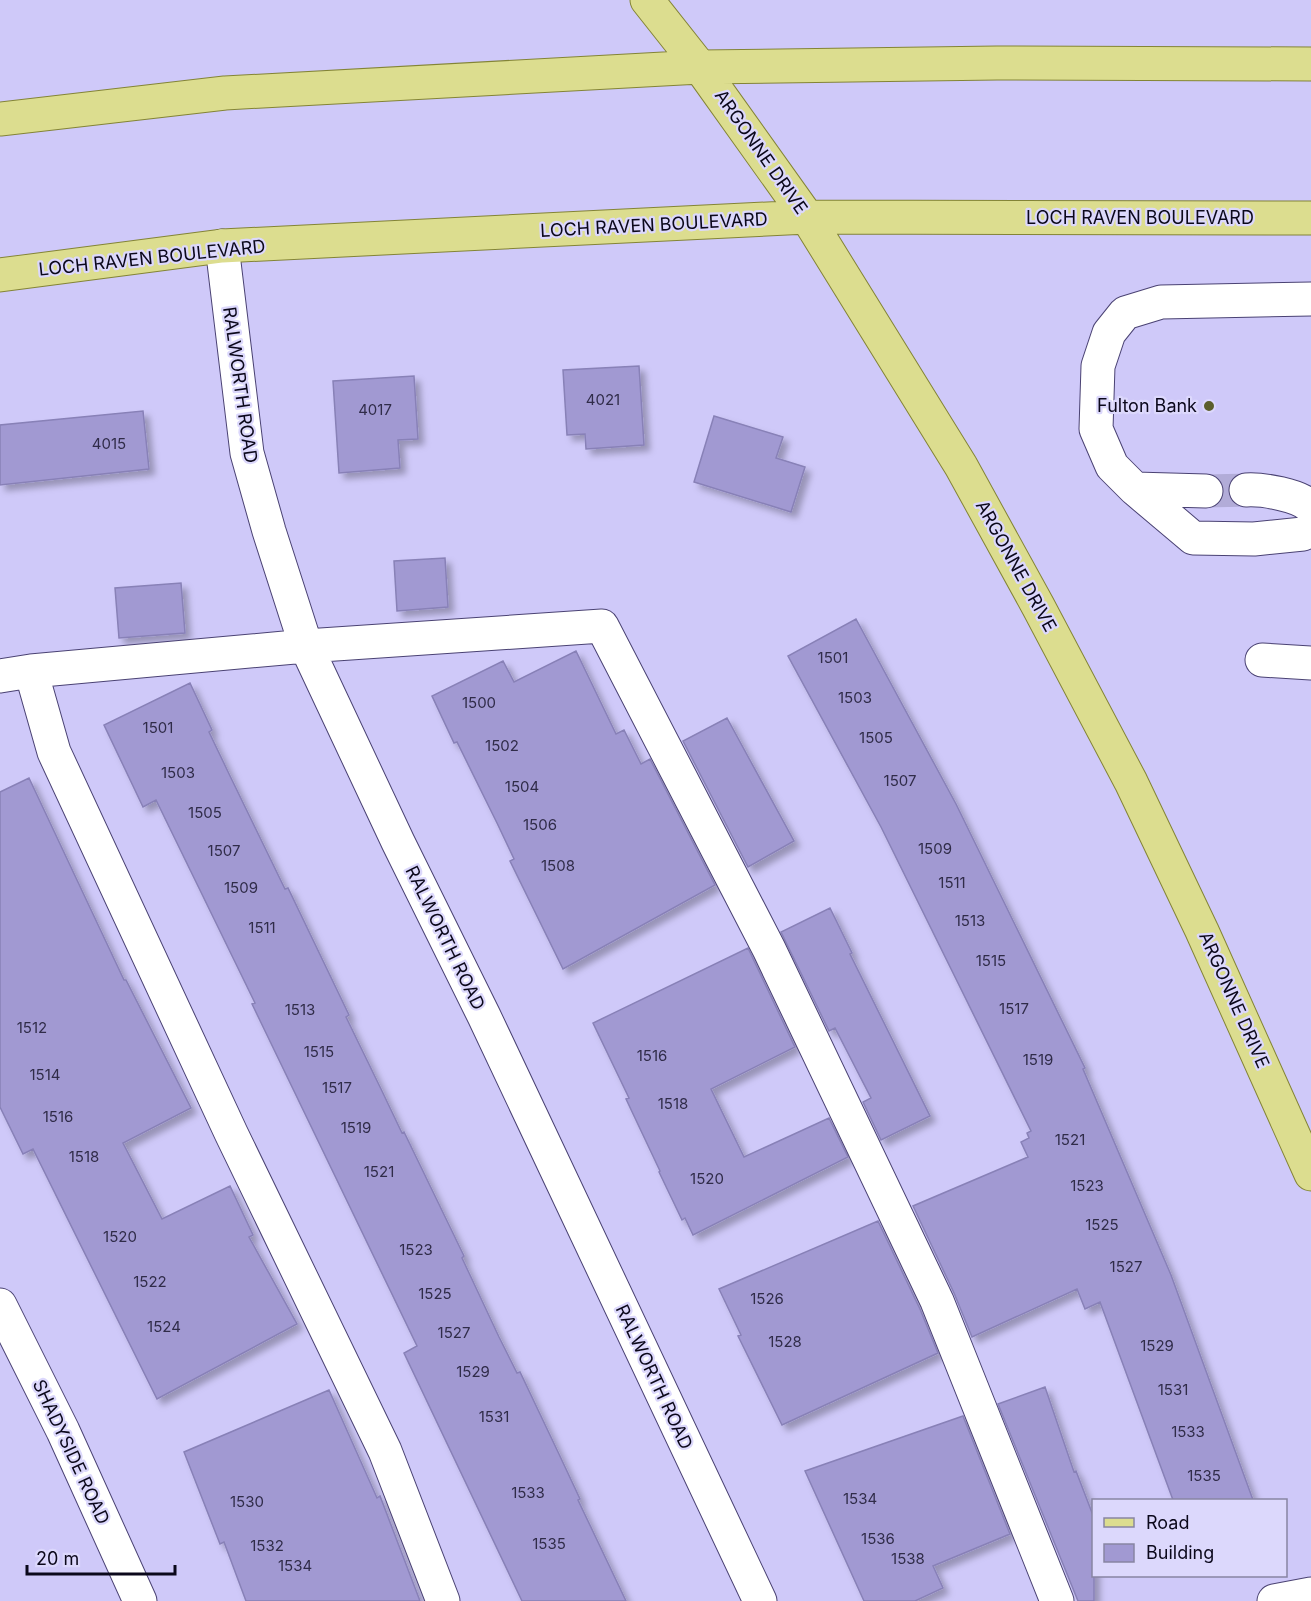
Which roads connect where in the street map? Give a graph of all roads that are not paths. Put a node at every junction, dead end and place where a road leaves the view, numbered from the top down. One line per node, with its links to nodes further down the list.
1 (647, 0): 3 (main road, ARGONNE DRIVE)
2 (1311, 64): 3 (main road)
3 (700, 67): 4 (main road); 5 (main road, ARGONNE DRIVE)
4 (0, 119)
5 (807, 217): 6 (main road, LOCH RAVEN BOULEVARD); 7 (main road, LOCH RAVEN BOULEVARD); 19 (main road, ARGONNE DRIVE)
6 (1311, 218)
7 (222, 246): 8 (main road, LOCH RAVEN BOULEVARD); 15 (street, RALWORTH ROAD)
8 (0, 275)
9 (1311, 298): 10 (street)
10 (1135, 489): 12 (street); 14 (street)
11 (1246, 490): 13 (street)
12 (1206, 491)
13 (1311, 507)
14 (1311, 529)
15 (306, 646): 18 (street); 24 (street, RALWORTH ROAD); 25 (street)
16 (1262, 660): 17 (street)
17 (1311, 663)
18 (16, 673): 23 (street)
19 (1311, 1174)
20 (0, 1305): 22 (street, SHADYSIDE ROAD)
21 (1311, 1594): 26 (street)
22 (140, 1601)
23 (443, 1601)
24 (760, 1601)
25 (1057, 1601)
26 (1274, 1601)

